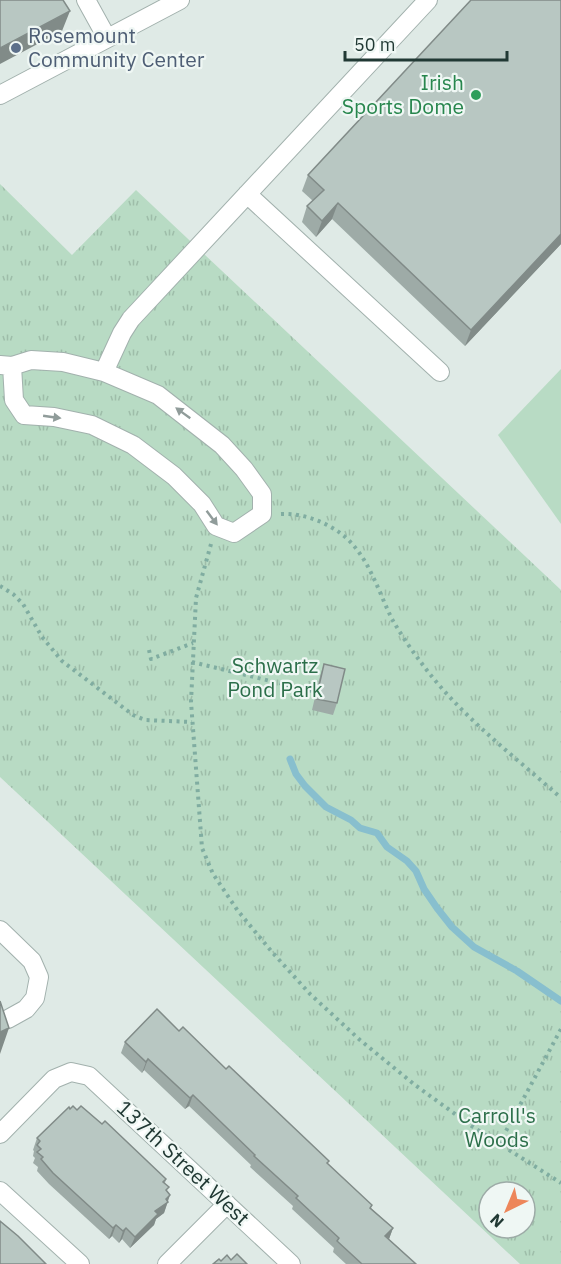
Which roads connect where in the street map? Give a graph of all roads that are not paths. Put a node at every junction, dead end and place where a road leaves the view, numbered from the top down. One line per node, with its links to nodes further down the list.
1 (86, 0): 4 (street)
2 (180, 0): 4 (street)
3 (428, 0): 6 (street)
4 (107, 38): 5 (street)
5 (0, 95)
6 (247, 194): 8 (street); 9 (street)
7 (6, 366): 8 (street); 8 (street, one-way to 8)
8 (104, 372)
9 (440, 372)
10 (0, 930): 11 (street)
11 (8, 1019)
12 (0, 1134): 14 (street, 137th Street West)
13 (0, 1191): 15 (street)
14 (226, 1204): 16 (street); 17 (street, 137th Street West)
15 (80, 1264)
16 (168, 1264)
17 (291, 1264)

